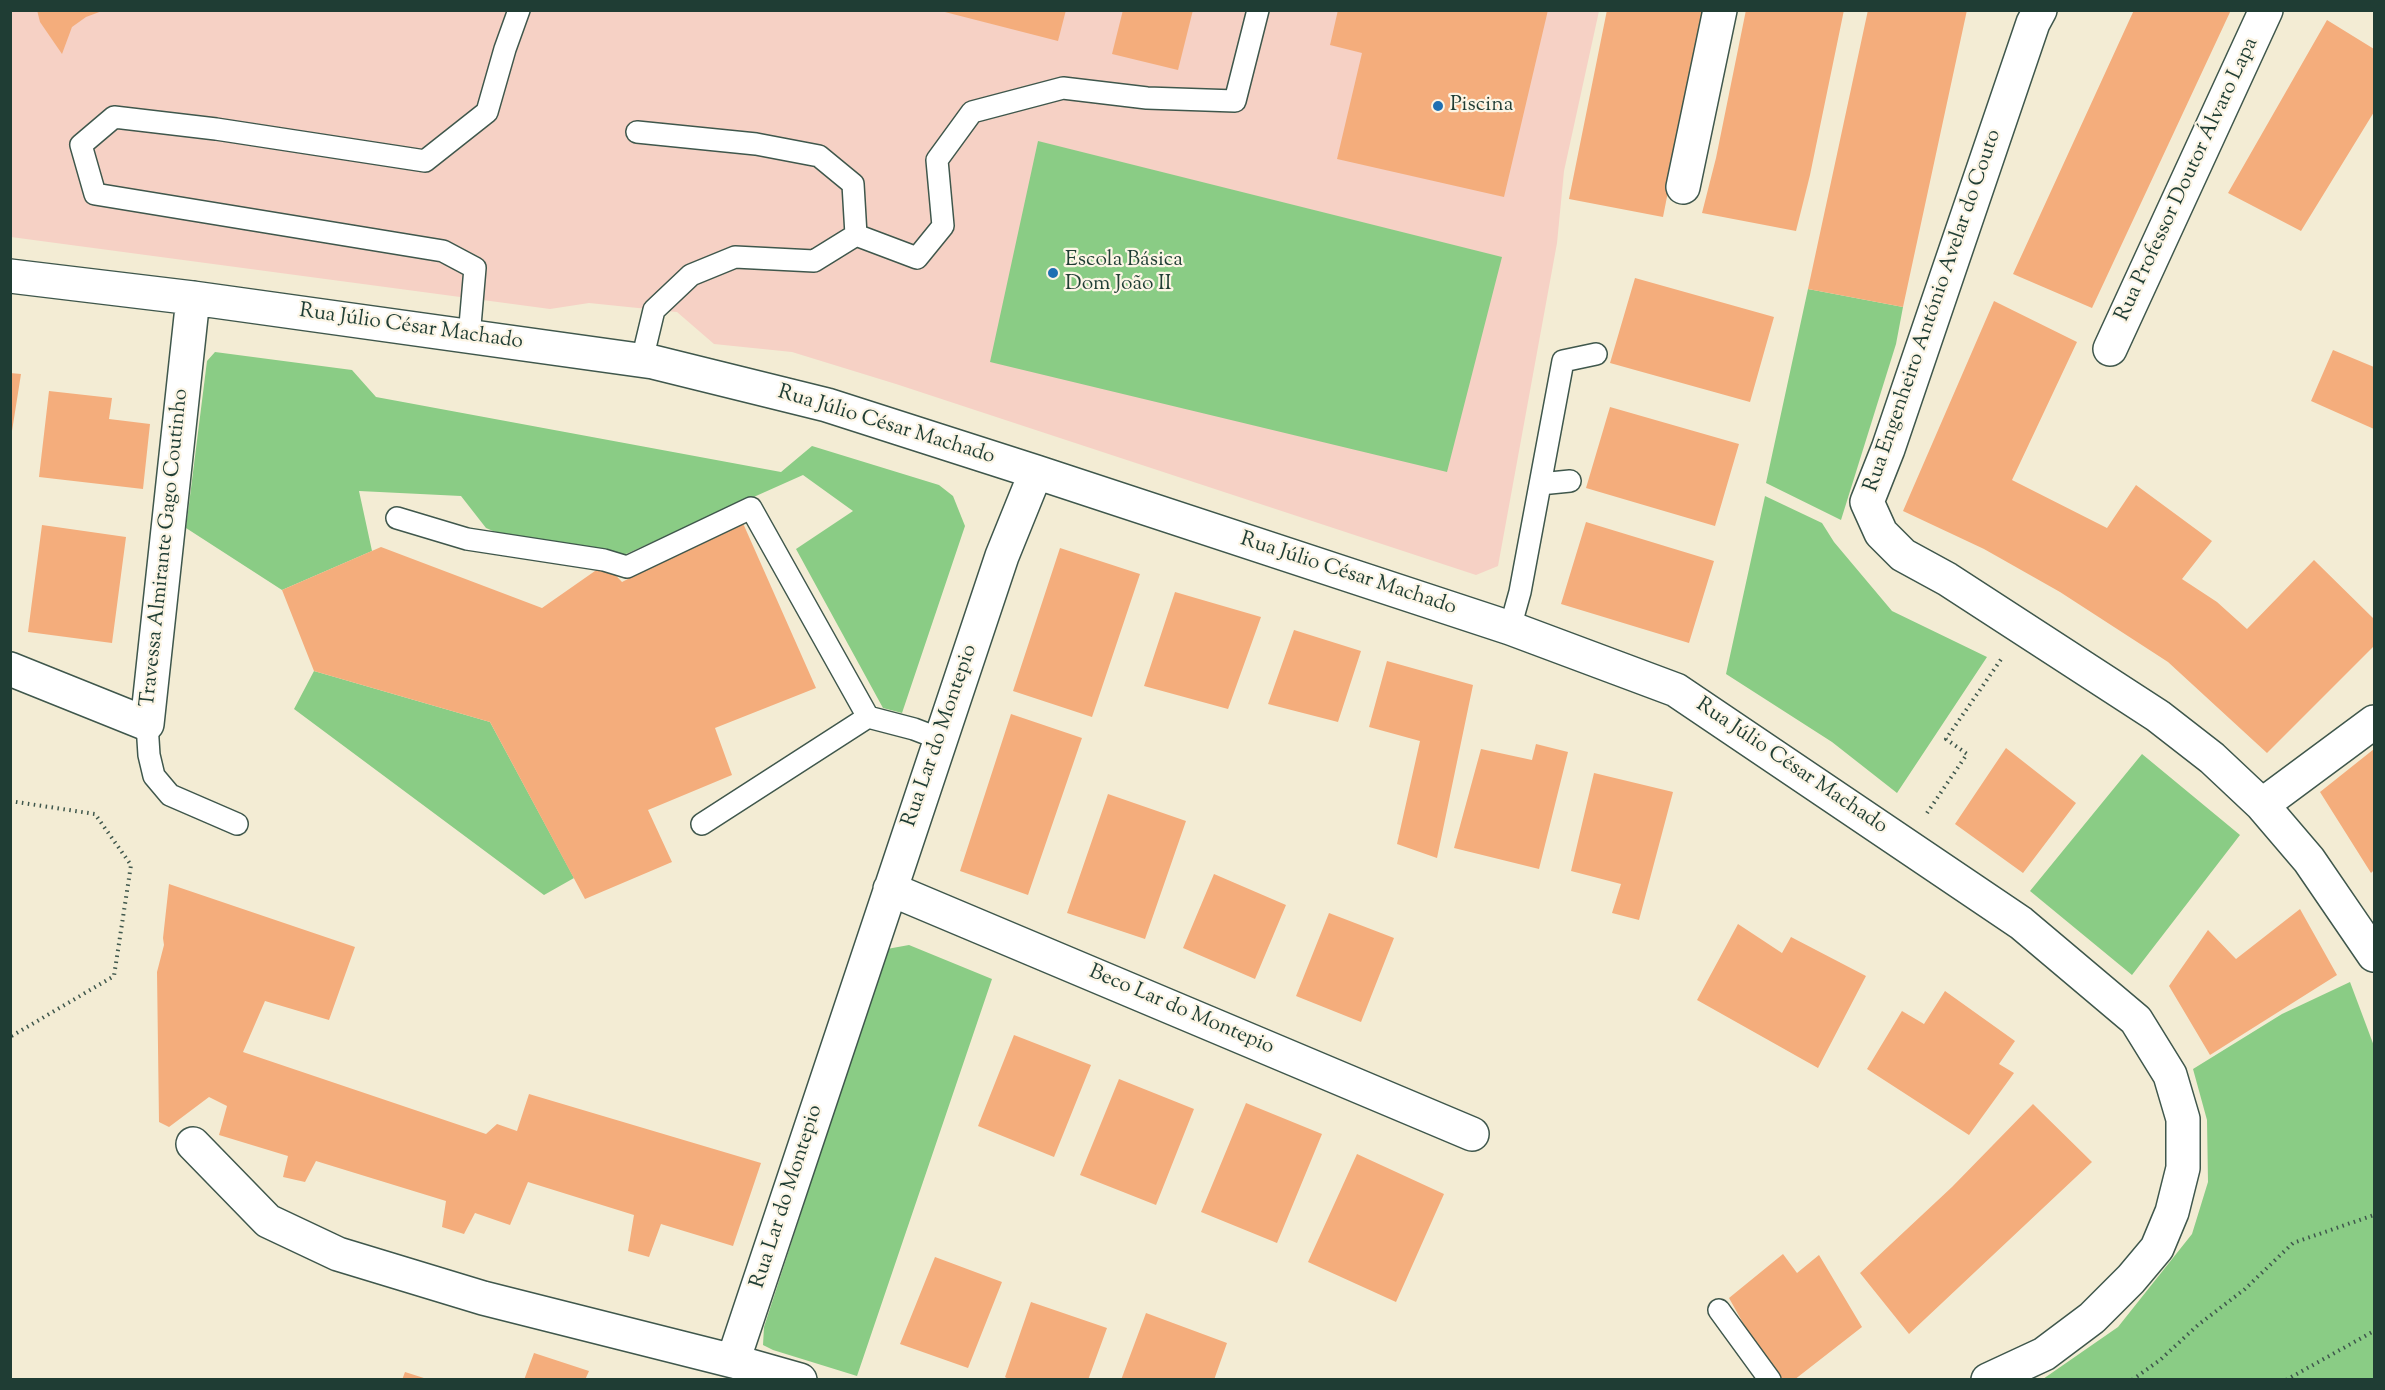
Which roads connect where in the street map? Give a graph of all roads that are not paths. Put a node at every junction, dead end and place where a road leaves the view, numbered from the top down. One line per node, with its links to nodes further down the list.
1 (519, 10): 11 (lane)
2 (1258, 10): 8 (lane)
3 (1720, 10): 7 (street)
4 (2040, 10): 25 (street, Rua Engenheiro António Avelar do Couto)
5 (2266, 10): 12 (street, Rua Professor Doutor Álvaro Lapa)
6 (637, 132): 8 (lane)
7 (1683, 187)
8 (856, 235): 14 (lane)
9 (10, 276): 10 (street, Rua Júlio César Machado)
10 (193, 298): 11 (street, Rua Júlio César Machado); 23 (street, Travessa Almirante Gago Coutinho)
11 (469, 337): 14 (street, Rua Júlio César Machado)
12 (2110, 349)
13 (1596, 354): 17 (lane)
14 (642, 360): 15 (street, Rua Júlio César Machado)
15 (1036, 472): 19 (street, Rua Júlio César Machado); 24 (street, Rua Lar do Montepio)
16 (1569, 481): 17 (lane)
17 (1540, 483): 19 (lane)
18 (397, 518): 21 (lane)
19 (1510, 628): 36 (street, Rua Júlio César Machado)
20 (10, 669): 23 (street, Travessa Almirante Gago Coutinho)
21 (868, 717): 24 (lane); 27 (lane)
22 (2374, 722): 25 (street)
23 (147, 724): 26 (lane)
24 (940, 739): 28 (street, Rua Lar do Montepio)
25 (2262, 805): 29 (street, Rua Engenheiro António Avelar do Couto)
26 (237, 824)
27 (702, 824)
28 (890, 889): 30 (street, Beco Lar do Montepio); 33 (street, Rua Lar do Montepio)
29 (2374, 955)
30 (1472, 1134)
31 (193, 1144): 33 (street)
32 (1719, 1310): 35 (lane)
33 (733, 1361): 34 (street)
34 (800, 1380)
35 (1770, 1380)
36 (1988, 1380)

